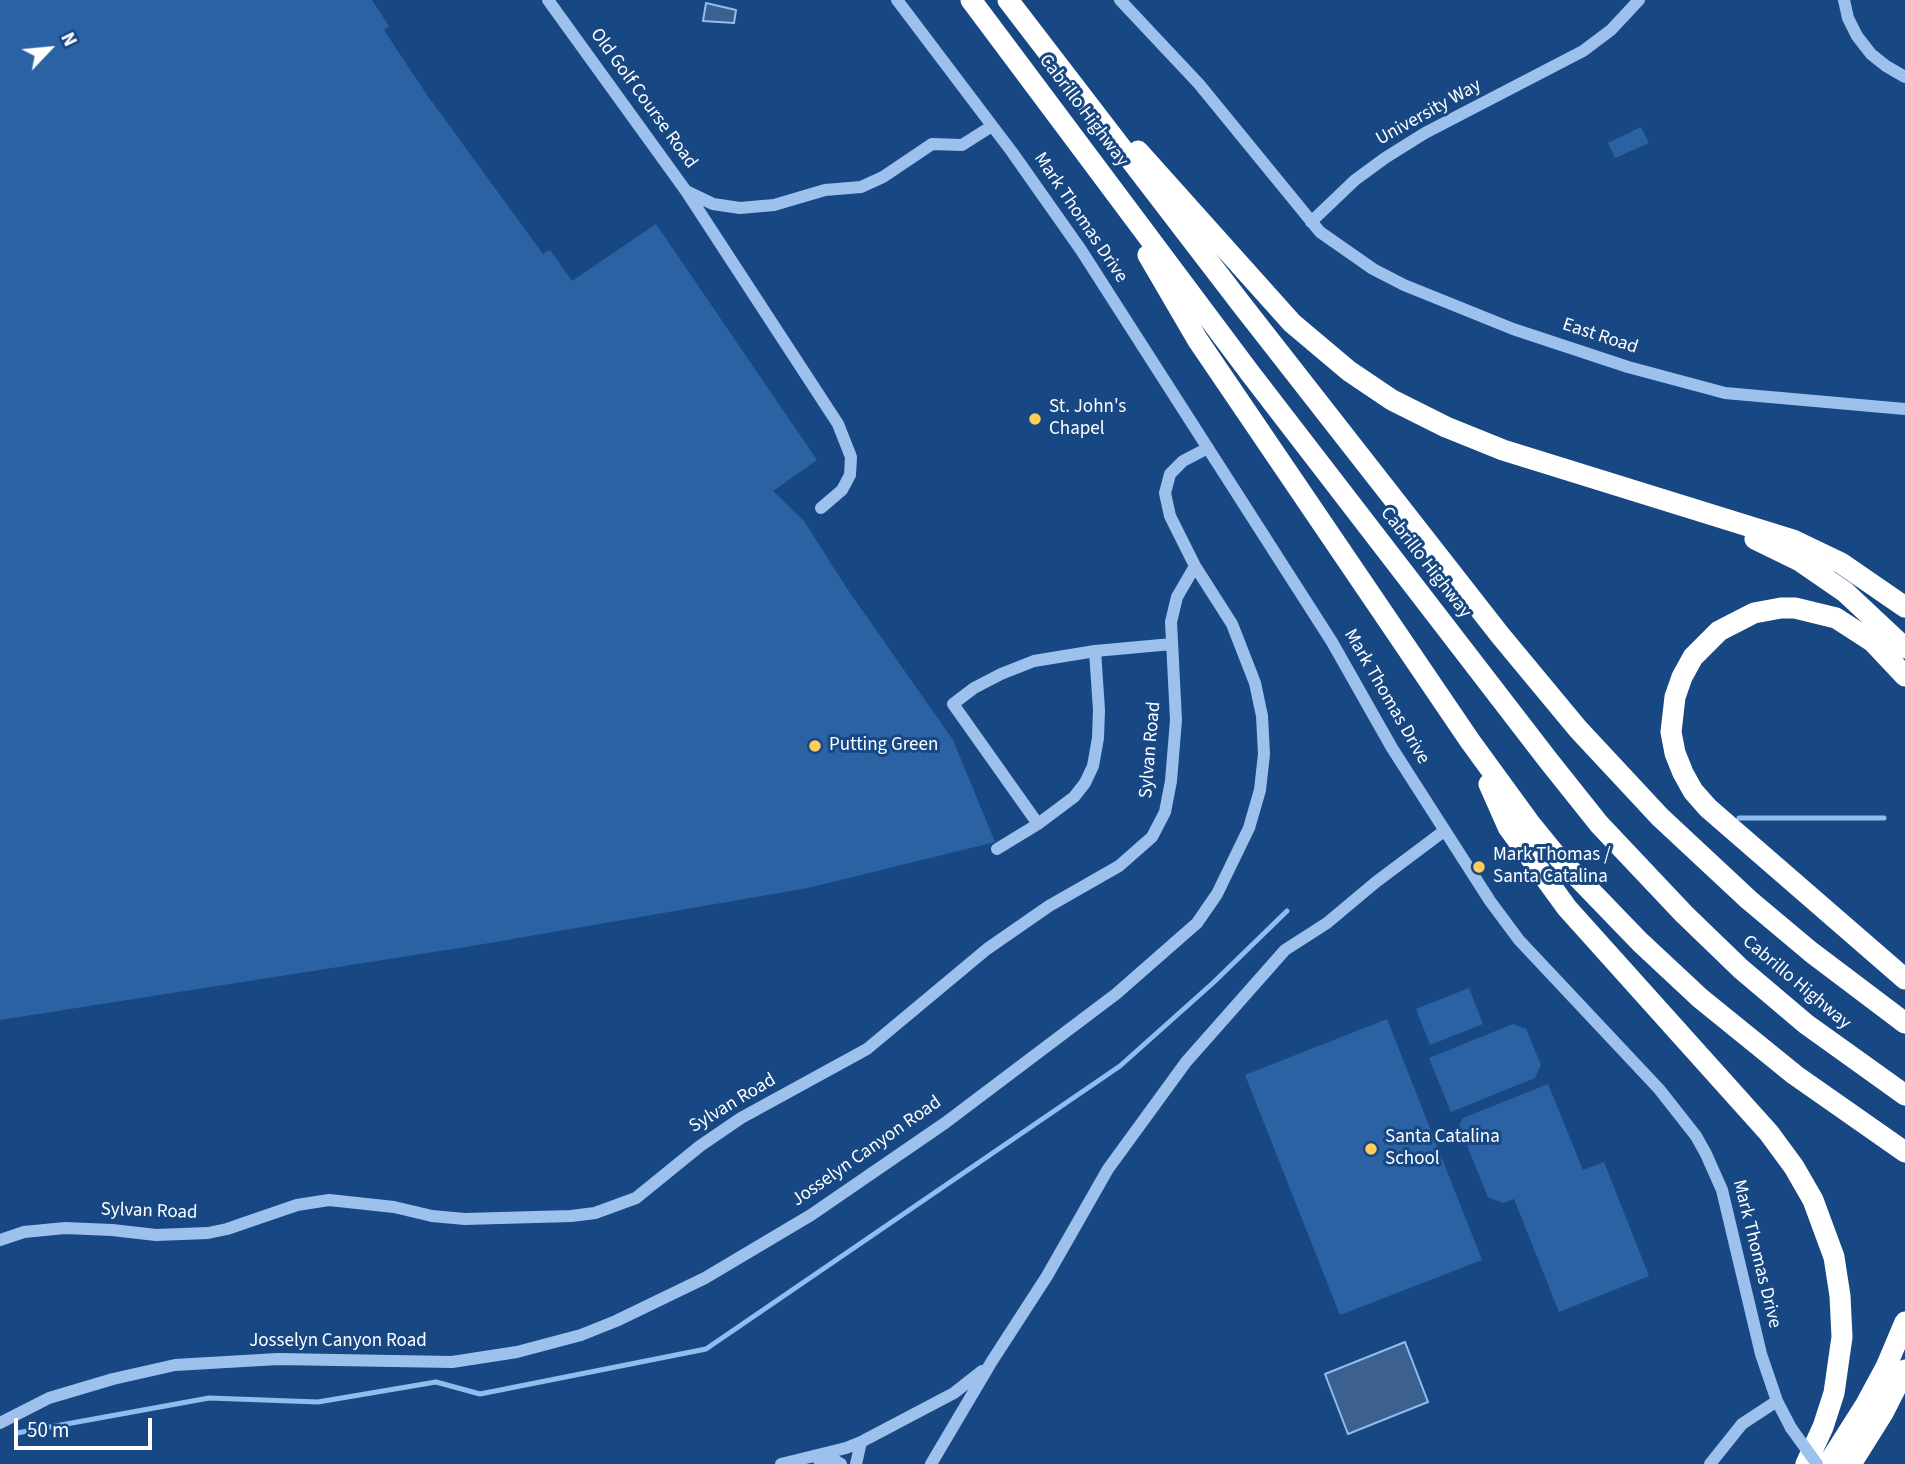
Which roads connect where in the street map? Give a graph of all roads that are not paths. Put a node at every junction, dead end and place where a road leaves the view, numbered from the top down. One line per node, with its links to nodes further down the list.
1 (548, 0): 12 (street, Old Golf Course Road)
2 (897, 0): 10 (street, Mark Thomas Drive)
3 (971, 0): 11 (highway, Cabrillo Highway)
4 (1007, 0): 8 (highway, Cabrillo Highway)
5 (1119, 0): 13 (street)
6 (1639, 0): 13 (street, University Way)
7 (1844, 0): 9 (street)
8 (1045, 49): 16 (highway); 29 (highway, Cabrillo Highway)
9 (1905, 77)
10 (992, 126): 12 (street, Old Golf Course Road); 15 (street, Mark Thomas Drive)
11 (1105, 177): 24 (highway); 30 (highway, Cabrillo Highway)
12 (686, 191): 17 (street)
13 (1311, 222): 14 (street, East Road)
14 (1905, 409)
15 (1208, 448): 18 (street, Josselyn Canyon Road); 26 (street, Mark Thomas Drive)
16 (1658, 500): 19 (highway); 21 (highway)
17 (821, 508)
18 (1195, 566): 20 (street, Sylvan Road); 37 (street, Josselyn Canyon Road)
19 (1905, 607)
20 (1172, 644): 22 (street); 32 (street, Sylvan Road)
21 (1905, 648)
22 (1095, 651): 25 (street); 25 (street)
23 (1905, 676): 28 (highway)
24 (1470, 741): 31 (highway); 45 (highway)
25 (1038, 824): 27 (street)
26 (1444, 831): 34 (street); 36 (street, Mark Thomas Drive)
27 (997, 849)
28 (1905, 979)
29 (1905, 1023)
30 (1905, 1095)
31 (1905, 1152)
32 (0, 1240)
33 (1905, 1322): 47 (highway)
34 (992, 1361): 38 (street); 43 (street)
35 (1905, 1370): 48 (highway)
36 (1777, 1401): 44 (street); 46 (street, Mark Thomas Drive, bridge)
37 (0, 1423)
38 (861, 1442): 39 (street); 42 (street)
39 (804, 1458): 40 (street); 41 (street)
40 (781, 1464)
41 (841, 1464)
42 (856, 1464)
43 (931, 1464)
44 (1710, 1464)
45 (1807, 1464)
46 (1817, 1464)
47 (1828, 1464)
48 (1851, 1464)

